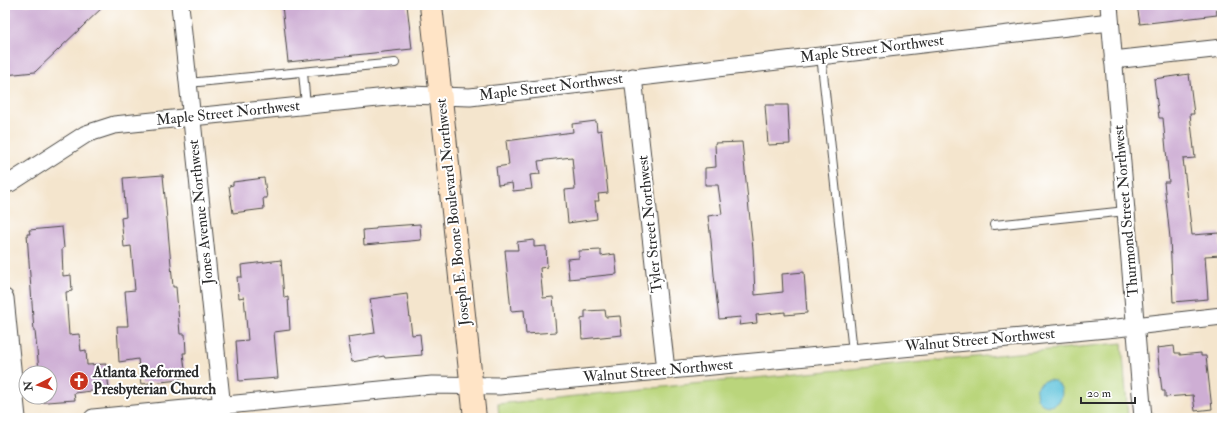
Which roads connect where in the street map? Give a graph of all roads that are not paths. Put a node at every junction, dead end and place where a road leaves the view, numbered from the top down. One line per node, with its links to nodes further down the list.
1 (180, 5): 11 (street, Jones Avenue Northwest)
2 (431, 5): 12 (main road, Joseph E. Boone Boulevard Northwest)
3 (1109, 5): 4 (street, Thurmond Street Northwest)
4 (1110, 22): 6 (street, Maple Street Northwest); 7 (street, Thurmond Street Northwest)
5 (1222, 48): 7 (street)
6 (821, 56): 10 (street, Maple Street Northwest); 21 (lane)
7 (1113, 60): 16 (street, Thurmond Street Northwest)
8 (395, 64): 9 (lane)
9 (303, 73): 11 (lane); 13 (lane)
10 (633, 77): 12 (street, Maple Street Northwest); 22 (street, Tyler Street Northwest)
11 (188, 83): 14 (street, Jones Avenue Northwest)
12 (440, 96): 13 (street, Maple Street Northwest); 23 (main road, Joseph E. Boone Boulevard Northwest)
13 (306, 105): 14 (street, Maple Street Northwest)
14 (192, 116): 15 (street, Maple Street Northwest); 24 (street, Jones Avenue Northwest)
15 (5, 184)
16 (1126, 211): 17 (lane); 20 (street, Thurmond Street Northwest)
17 (994, 225)
18 (5, 298): 25 (street)
19 (1222, 316): 20 (street, Walnut Street Northwest)
20 (1135, 326): 21 (street, Walnut Street Northwest); 28 (street, Thurmond Street Northwest)
21 (853, 352): 22 (street, Walnut Street Northwest)
22 (666, 370): 23 (street, Walnut Street Northwest)
23 (471, 386): 24 (street, Walnut Street Northwest); 27 (main road, Joseph E. Boone Boulevard Northwest)
24 (222, 412): 26 (street, Walnut Street Northwest)
25 (17, 418)
26 (93, 418)
27 (475, 418)
28 (1143, 418)

